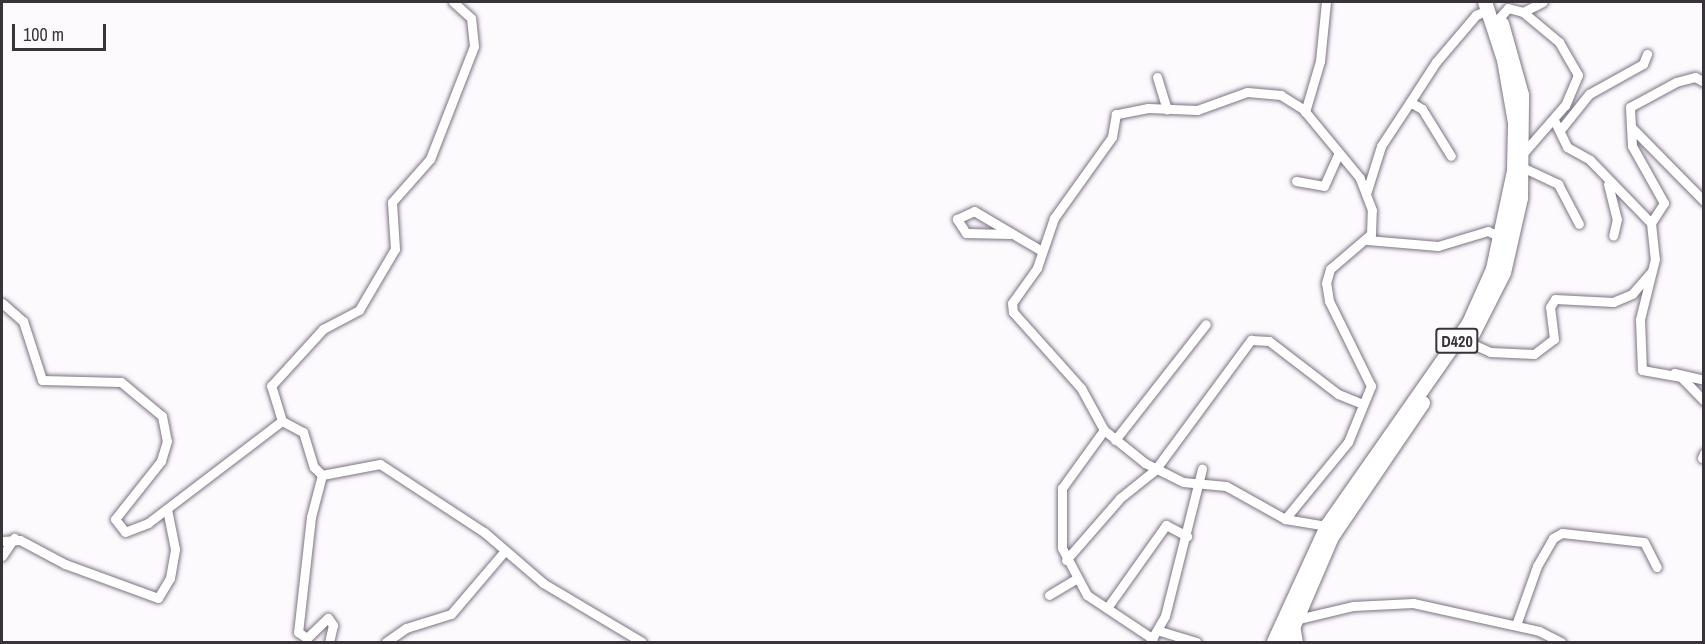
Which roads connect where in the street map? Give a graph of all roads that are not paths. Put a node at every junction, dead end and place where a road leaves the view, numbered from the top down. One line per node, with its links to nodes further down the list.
1 (453, 2): 38 (street)
2 (1326, 2): 11 (street)
3 (1543, 2): 5 (street)
4 (1492, 8): 5 (street); 9 (street); 15 (highway, D420); 27 (highway, D420)
5 (1523, 12): 12 (street)
6 (1647, 54): 13 (street)
7 (1156, 77): 10 (street)
8 (1704, 82): 14 (street)
9 (1410, 102): 17 (street); 21 (street)
10 (1167, 110): 11 (street); 29 (street)
11 (1305, 112): 16 (street)
12 (1554, 120): 13 (street); 15 (street)
13 (1561, 129): 19 (street)
14 (1632, 129): 22 (street); 23 (street)
15 (1525, 151): 18 (highway, D420)
16 (1339, 153): 20 (street); 21 (street)
17 (1451, 156)
18 (1524, 168): 24 (street); 33 (highway, D420)
19 (1606, 177): 23 (street); 26 (street)
20 (1296, 182)
21 (1366, 194): 28 (street)
22 (1704, 201)
23 (1652, 223): 30 (street)
24 (1579, 224)
25 (1010, 234): 25 (street); 29 (street)
26 (1613, 236)
27 (1502, 238): 28 (street); 47 (highway, D420)
28 (1367, 240): 37 (street)
29 (1042, 250): 39 (street)
30 (1653, 270): 33 (street); 34 (street)
31 (2, 303): 45 (street)
32 (1206, 324): 40 (street)
33 (1468, 342): 58 (highway, D420)
34 (1669, 375): 35 (street); 36 (street)
35 (1704, 380)
36 (1704, 401)
37 (1363, 404): 42 (street); 46 (street)
38 (282, 421): 43 (street); 45 (street)
39 (1104, 430): 40 (street); 53 (street)
40 (1115, 440): 42 (street)
41 (1202, 469): 44 (street)
42 (1155, 470): 44 (street); 53 (street)
43 (322, 476): 51 (street); 62 (street)
44 (1201, 485): 46 (street); 48 (street)
45 (167, 509): 49 (street)
46 (1286, 519): 47 (street)
47 (1327, 526): 66 (highway, D420)
48 (1187, 536): 57 (street); 60 (street)
49 (14, 538): 50 (street); 52 (street)
50 (2, 542)
51 (503, 553): 63 (street); 64 (street)
52 (2, 556)
53 (1066, 560): 55 (street)
54 (1657, 567): 59 (street)
55 (1076, 579): 56 (street); 57 (street)
56 (1049, 595)
57 (1107, 608): 61 (street)
58 (1294, 620): 59 (street); 67 (highway, D420); 68 (street)
59 (1516, 626): 69 (street)
60 (1160, 631): 61 (street); 65 (street)
61 (1151, 641)
62 (329, 642)
63 (387, 642)
64 (642, 642)
65 (1196, 642)
66 (1274, 642)
67 (1287, 642)
68 (1298, 642)
69 (1561, 642)

